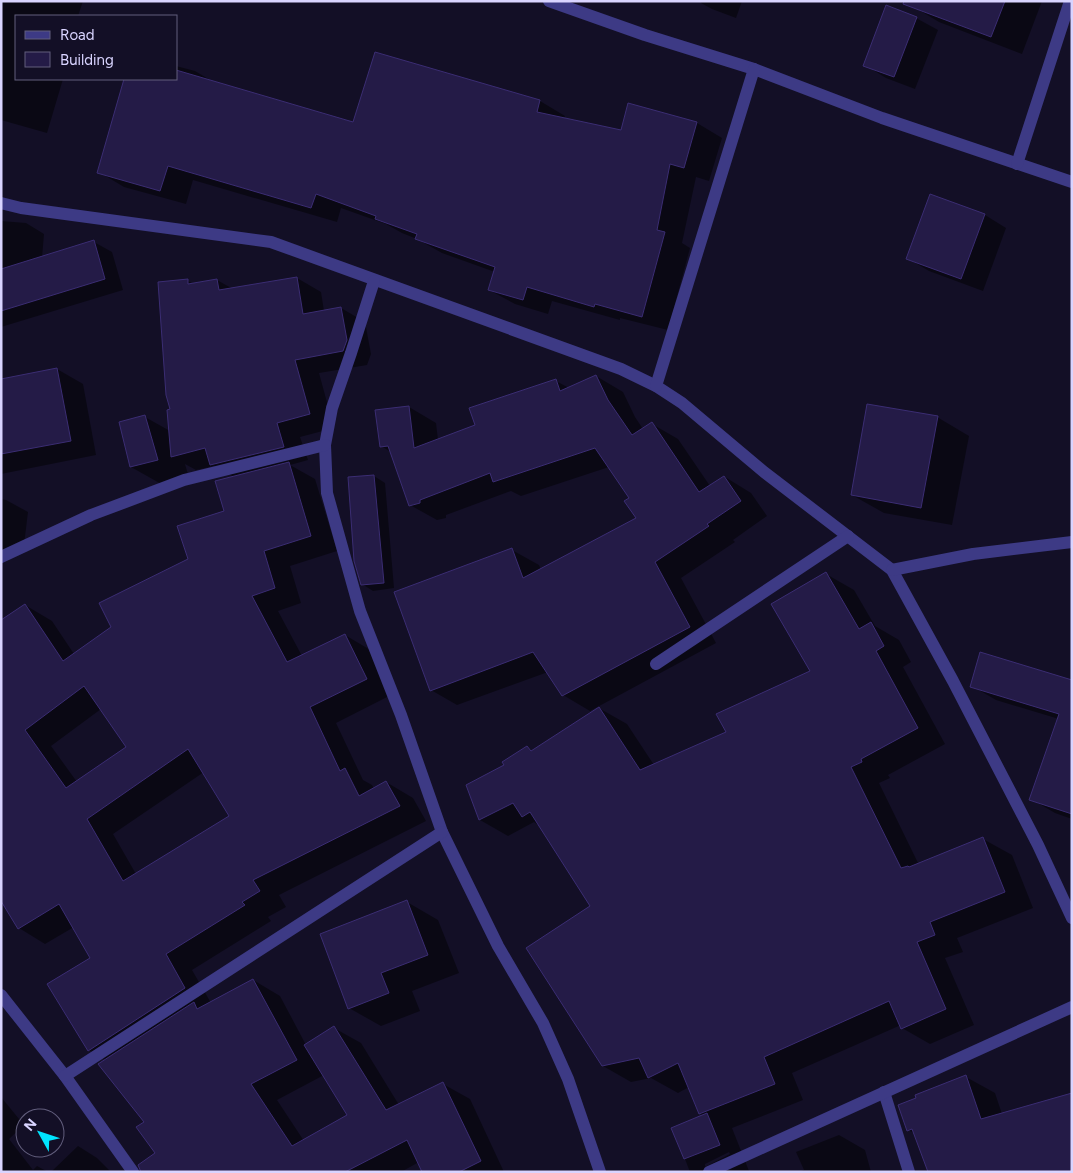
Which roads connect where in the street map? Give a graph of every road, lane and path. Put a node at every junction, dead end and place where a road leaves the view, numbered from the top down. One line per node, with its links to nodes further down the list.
1 (549, 1): 3 (street)
2 (1070, 1): 4 (street)
3 (754, 69): 4 (street); 8 (street)
4 (1016, 164): 5 (street)
5 (1072, 182)
6 (1, 204): 7 (street)
7 (374, 281): 8 (street); 9 (street)
8 (656, 386): 10 (street)
9 (325, 445): 12 (street); 15 (street)
10 (848, 536): 13 (street); 14 (street)
11 (1072, 542): 13 (street)
12 (1, 557)
13 (892, 570): 16 (street)
14 (656, 664)
15 (442, 832): 19 (street); 22 (street)
16 (1072, 918)
17 (1, 995): 19 (street)
18 (1072, 1007): 20 (street)
19 (65, 1076): 21 (street)
20 (884, 1092): 23 (street); 24 (street)
21 (133, 1172)
22 (600, 1172)
23 (709, 1172)
24 (909, 1172)

